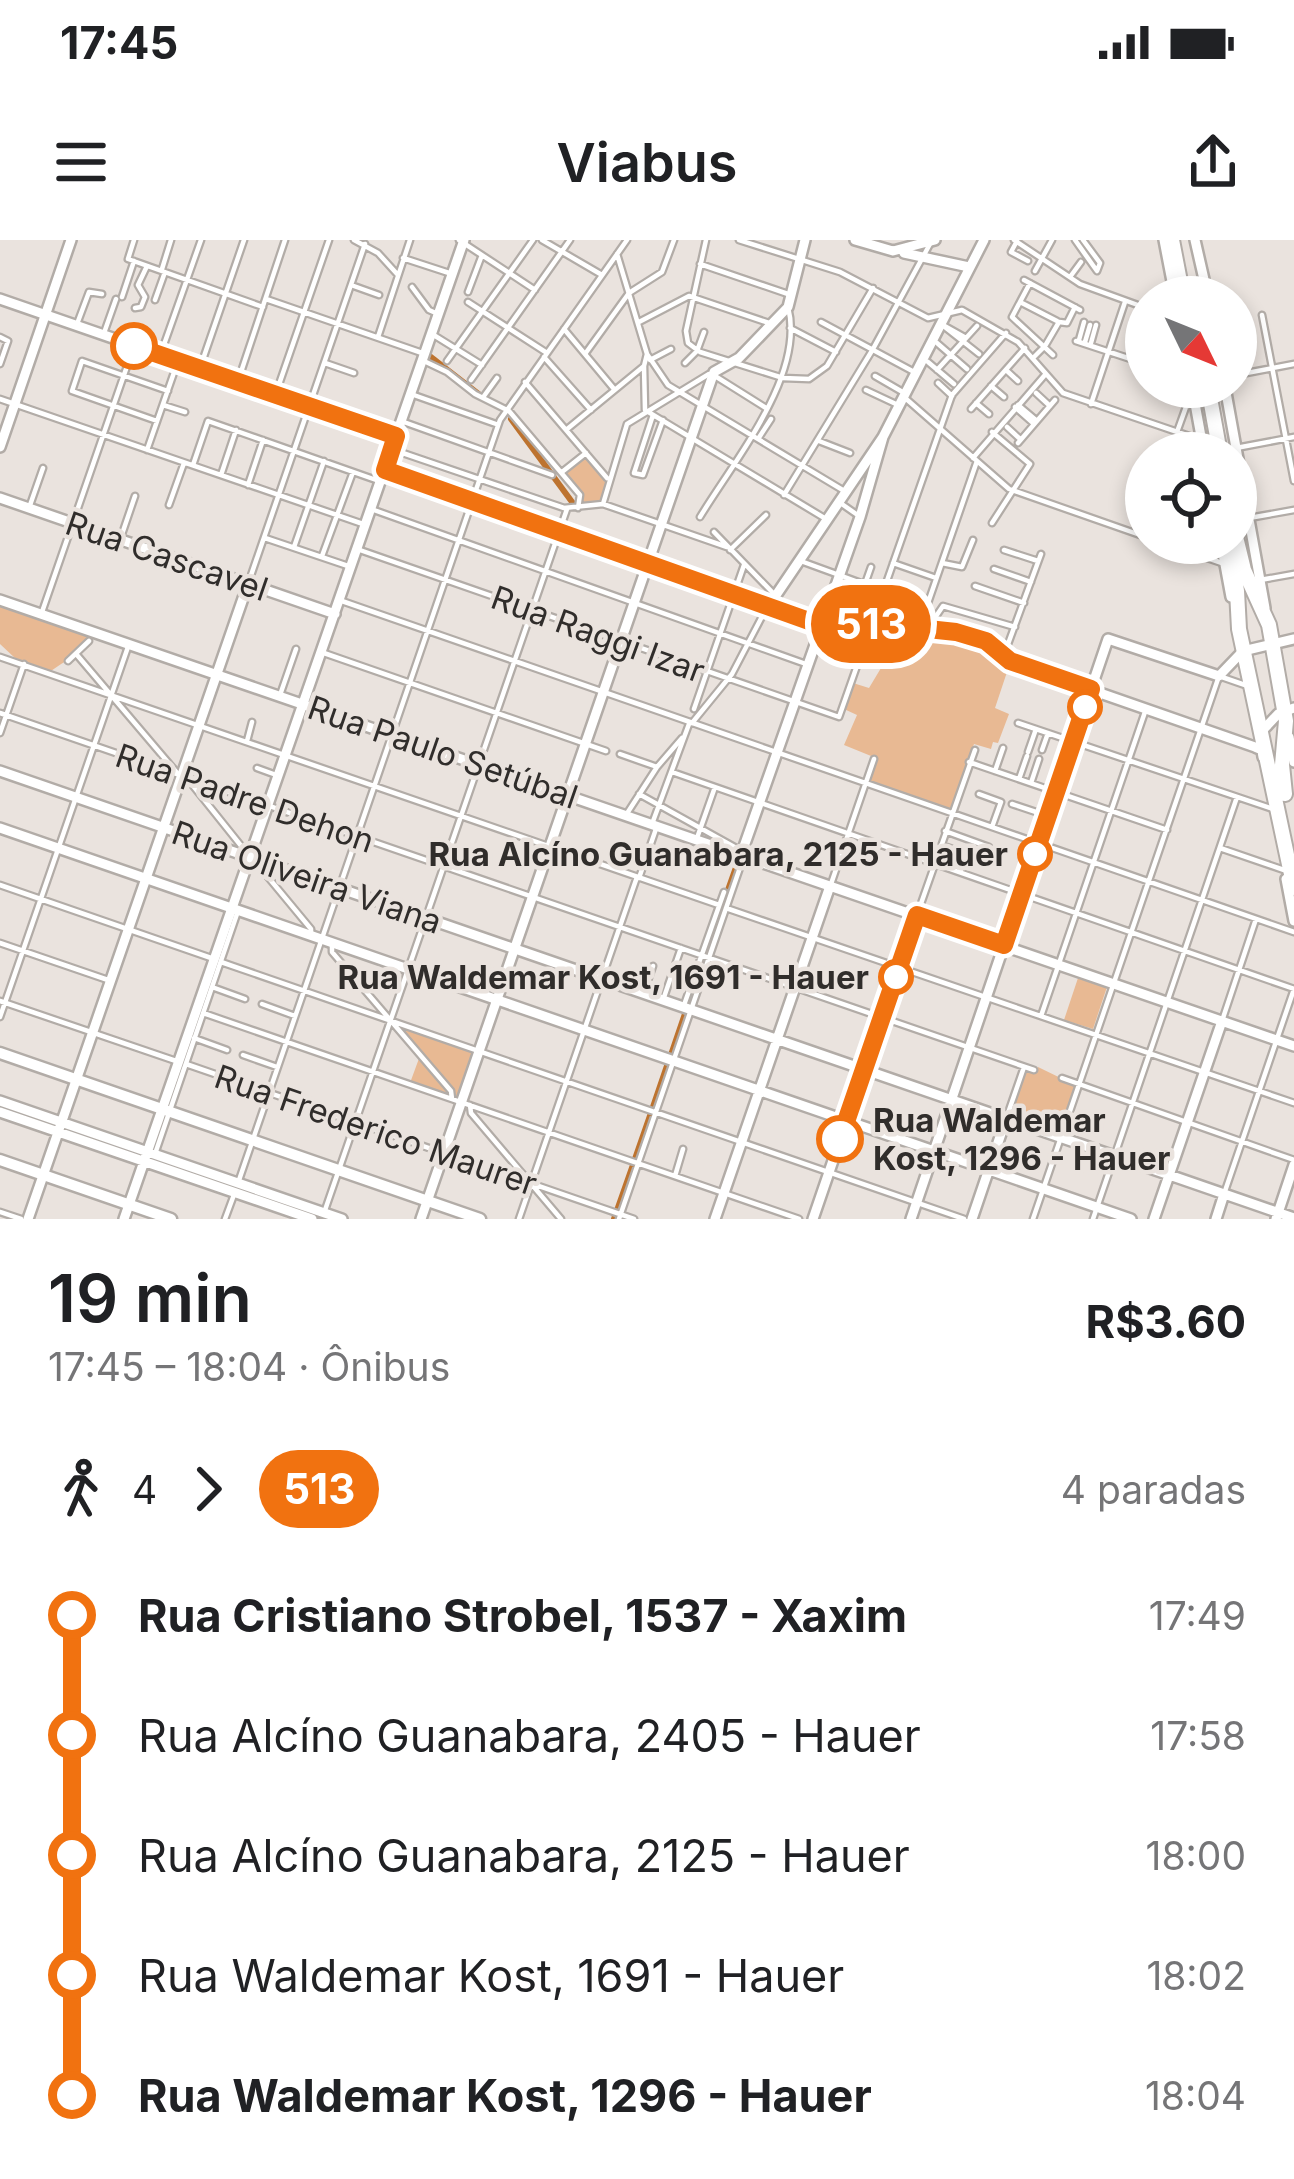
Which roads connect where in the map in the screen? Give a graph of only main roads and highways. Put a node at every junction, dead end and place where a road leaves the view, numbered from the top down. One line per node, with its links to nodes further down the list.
1 (71, 240): 14 (main road)
2 (462, 240): 15 (main road)
3 (805, 240): 20 (main road)
4 (855, 240): 9 (main road)
5 (1172, 240): 11 (highway)
6 (1195, 240): 12 (main road)
7 (933, 241): 9 (main road)
8 (982, 242): 10 (main road)
9 (893, 251): 10 (main road)
10 (969, 267): 17 (main road)
11 (1179, 276)
12 (1203, 276)
13 (0, 299): 14 (main road)
14 (46, 315): 15 (main road); 16 (main road)
15 (396, 436): 18 (main road)
16 (0, 446)
17 (872, 462): 27 (main road); 30 (main road)
18 (382, 476): 20 (main road); 28 (main road)
19 (0, 498): 25 (main road, Rua Cascavel)
20 (646, 563): 27 (main road); 42 (main road)
21 (1257, 563): 29 (main road)
22 (1225, 564): 31 (main road)
23 (1230, 564): 31 (highway)
24 (1243, 564): 29 (highway)
25 (248, 584): 28 (main road, Rua Cascavel); 35 (main road)
26 (0, 600): 35 (main road, Rua Paulo Setúbal)
27 (767, 607): 30 (main road)
28 (334, 614): 37 (main road)
29 (1269, 625): 33 (highway)
30 (822, 626): 36 (main road); 46 (main road)
31 (1238, 629): 34 (highway)
32 (1294, 639): 33 (main road)
33 (1272, 643): 34 (main road); 38 (highway)
34 (1243, 650): 36 (main road); 39 (highway)
35 (216, 674): 37 (main road, Rua Paulo Setúbal); 43 (main road)
36 (1091, 689): 39 (main road); 54 (main road)
37 (303, 704): 42 (main road, Rua Paulo Setúbal); 47 (main road)
38 (1288, 713): 39 (main road); 40 (main road); 45 (highway)
39 (1261, 742): 50 (highway); 53 (main road)
40 (1294, 762)
41 (0, 771): 43 (main road, Rua Oliveira Viana)
42 (567, 795): 46 (main road, Rua Paulo Setúbal); 55 (main road)
43 (164, 827): 47 (main road, Rua Oliveira Viana); 48 (main road)
44 (0, 828): 48 (main road)
45 (1294, 840)
46 (741, 853): 49 (main road, Rua Paulo Setúbal)
47 (248, 856): 51 (main road); 55 (main road, Rua Oliveira Viana)
48 (146, 879): 51 (main road); 62 (main road)
49 (830, 886): 52 (main road, Rua Paulo Setúbal); 58 (main road)
50 (1294, 888)
51 (235, 909): 56 (main road); 66 (main road)
52 (917, 915): 54 (main road, Rua Paulo Setúbal); 61 (main road)
53 (1294, 921)
54 (1004, 945): 57 (main road, Rua Paulo Setúbal); 64 (main road)
55 (514, 948): 56 (main road); 58 (main road, Rua Oliveira Viana)
56 (496, 1000): 63 (main road); 80 (main road)
57 (1222, 1021): 59 (main road, Rua Paulo Setúbal); 77 (main road)
58 (777, 1039): 61 (main road, Rua Oliveira Viana); 63 (main road)
59 (1294, 1046)
60 (0, 1053): 62 (main road)
61 (864, 1070): 64 (main road, Rua Oliveira Viana); 69 (main road)
62 (76, 1080): 66 (main road); 70 (main road)
63 (760, 1090): 69 (main road); 91 (main road)
64 (951, 1100): 68 (main road, Rua Oliveira Viana); 71 (main road)
65 (0, 1101): 70 (main road)
66 (166, 1110): 72 (main road); 80 (main road)
67 (0, 1112): 70 (main road)
68 (1006, 1119): 75 (main road); 77 (main road, Rua Oliveira Viana)
69 (847, 1121): 71 (main road); 92 (main road)
70 (60, 1127): 72 (main road); 76 (main road)
71 (934, 1151): 75 (main road); 93 (main road)
72 (149, 1156): 78 (main road); 81 (main road)
73 (0, 1160): 76 (main road)
74 (1294, 1163): 83 (main road)
75 (989, 1170): 82 (main road); 94 (main road)
76 (44, 1175): 81 (main road); 85 (main road)
77 (1169, 1175): 79 (main road, Rua Oliveira Viana); 96 (main road)
78 (236, 1188): 87 (main road); 88 (main road)
79 (1224, 1194): 83 (main road, Rua Oliveira Viana); 97 (main road)
80 (427, 1201): 89 (main road); 90 (main road)
81 (130, 1212): 86 (main road)
82 (1095, 1213): 95 (main road)
83 (1277, 1216): 84 (main road, Rua Oliveira Viana)
84 (1294, 1218)
85 (25, 1219)
86 (171, 1219)
87 (312, 1219)
88 (341, 1219)
89 (421, 1219)
90 (480, 1219)
91 (715, 1219)
92 (813, 1219)
93 (910, 1219)
94 (968, 1219)
95 (1131, 1219)
96 (1154, 1219)
97 (1216, 1219)

